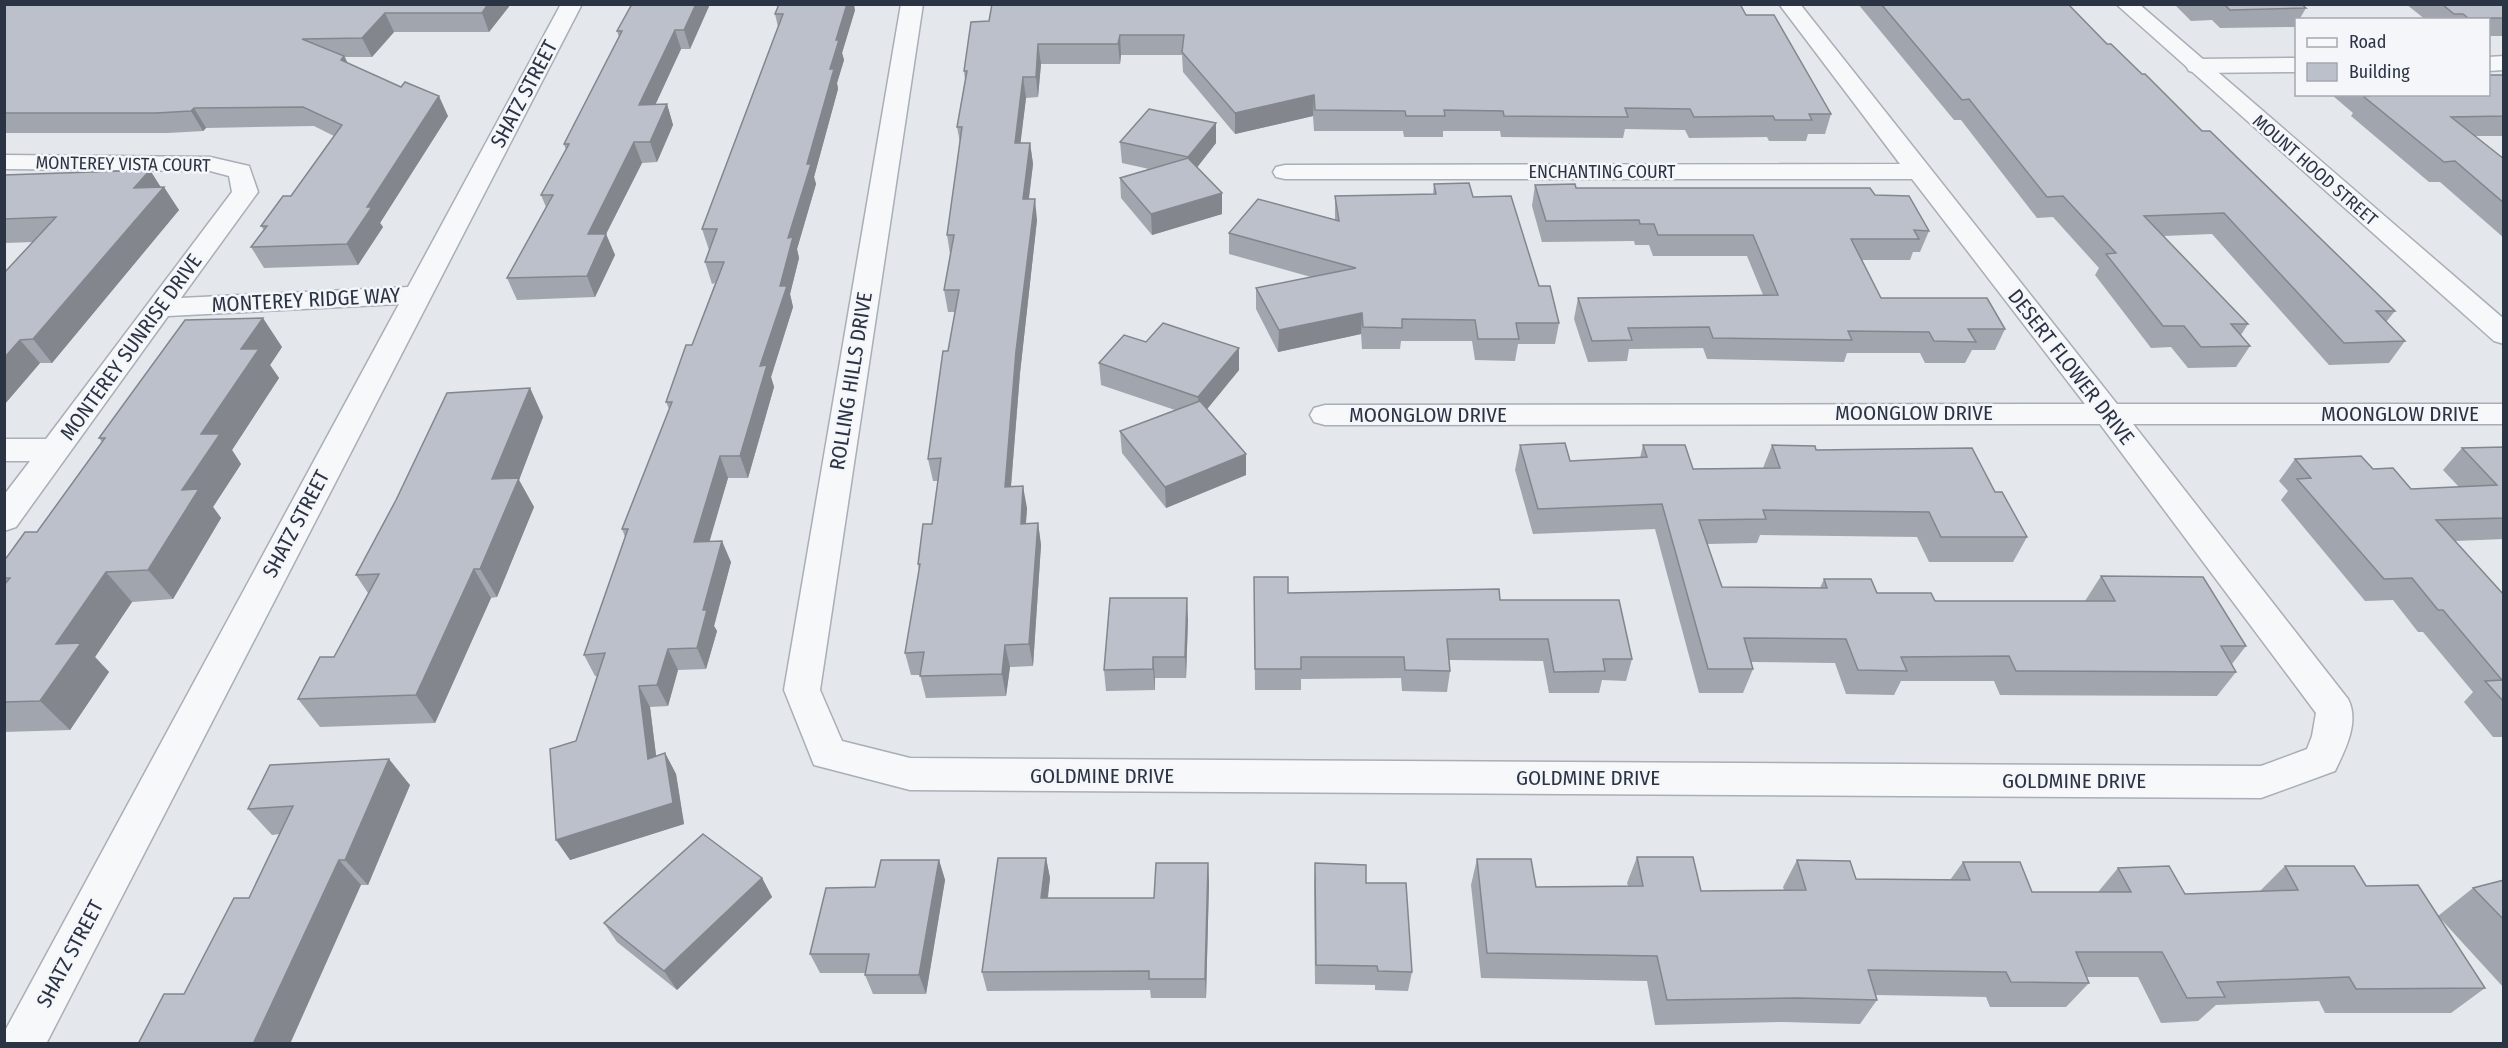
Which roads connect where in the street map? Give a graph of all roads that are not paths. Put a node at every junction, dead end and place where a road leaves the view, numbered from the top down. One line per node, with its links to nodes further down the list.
1 (572, 4): 11 (street, SHATZ STREET)
2 (912, 4): 21 (street, ROLLING HILLS DRIVE)
3 (1790, 4): 9 (street, DESERT FLOWER DRIVE)
4 (2126, 4): 6 (street, MOUNT HOOD STREET)
5 (2295, 65): 6 (street)
6 (2197, 66): 13 (street, MOUNT HOOD STREET)
7 (4, 162): 8 (street, MONTEREY VISTA COURT)
8 (240, 171): 12 (street, MONTEREY SUNRISE DRIVE)
9 (1919, 171): 10 (street, ENCHANTING COURT); 14 (street, DESERT FLOWER DRIVE)
10 (1285, 172)
11 (417, 295): 12 (street, MONTEREY RIDGE WAY); 22 (street, SHATZ STREET)
12 (159, 308): 18 (street, MONTEREY SUNRISE DRIVE)
13 (2504, 335)
14 (2108, 412): 15 (street, MOONGLOW DRIVE); 16 (street, MOONGLOW DRIVE); 20 (street, DESERT FLOWER DRIVE)
15 (2504, 414)
16 (1325, 415)
17 (4, 450): 18 (street)
18 (55, 450): 19 (street, MONTEREY SUNRISE DRIVE)
19 (4, 519)
20 (2331, 736): 21 (street, GOLDMINE DRIVE)
21 (828, 754)
22 (22, 1044)

